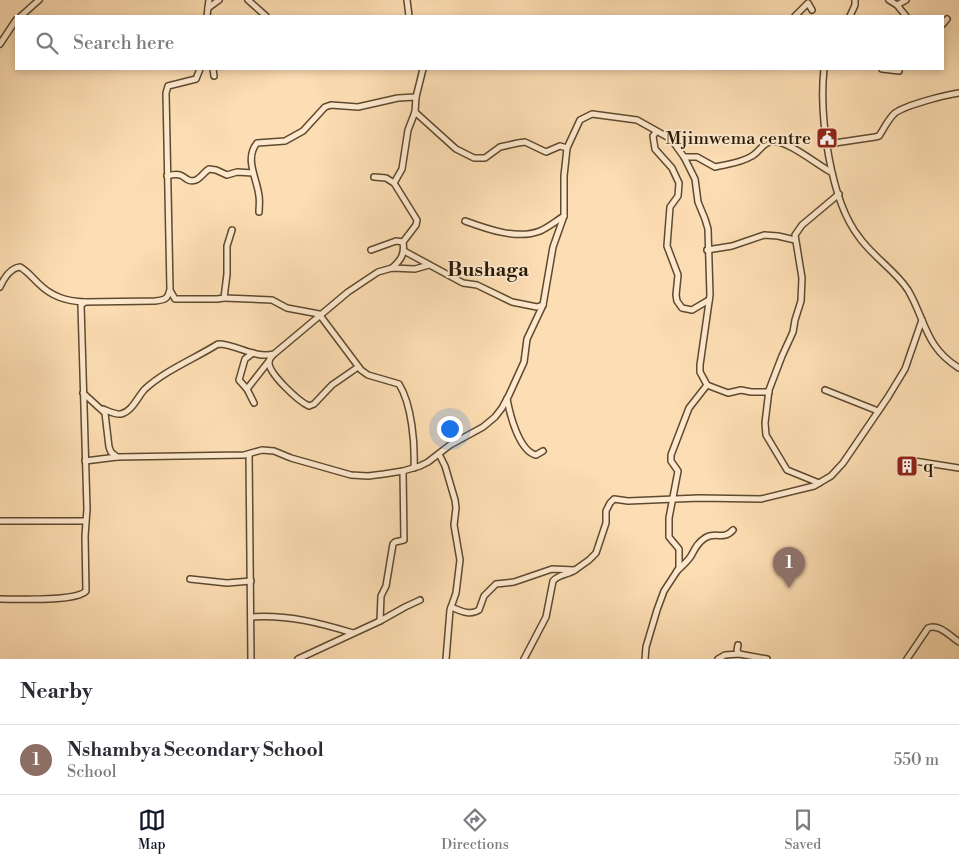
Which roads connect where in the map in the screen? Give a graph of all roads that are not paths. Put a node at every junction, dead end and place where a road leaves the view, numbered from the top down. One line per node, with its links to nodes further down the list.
1 (39, 0): 12 (street)
2 (209, 0): 10 (street)
3 (219, 0): 10 (street)
4 (248, 0): 14 (street)
5 (407, 0): 15 (street)
6 (855, 0): 17 (street)
7 (889, 0): 9 (street)
8 (906, 0): 9 (street)
9 (897, 5): 18 (street)
10 (208, 8): 13 (street)
11 (812, 10): 16 (street)
12 (21, 15)
13 (207, 15)
14 (265, 15)
15 (409, 15)
16 (796, 15)
17 (850, 15)
18 (905, 15)
19 (947, 19): 21 (street)
20 (15, 22): 22 (street)
21 (944, 23)
22 (0, 44)
23 (200, 70): 39 (street)
24 (213, 70): 29 (street)
25 (422, 70): 31 (street)
26 (824, 70): 34 (street)
27 (890, 70): 28 (street)
28 (899, 71)
29 (214, 76)
30 (959, 93): 34 (street)
31 (416, 98): 32 (street); 38 (street)
32 (415, 112): 35 (street); 41 (street)
33 (656, 132): 35 (street); 36 (street); 57 (street)
34 (828, 144): 37 (street)
35 (567, 148): 44 (street)
36 (684, 157): 37 (street); 50 (street)
37 (831, 172): 42 (street)
38 (253, 173): 39 (street); 43 (street)
39 (167, 176): 55 (street)
40 (374, 177): 41 (street)
41 (394, 183): 48 (street)
42 (839, 194): 47 (street); 61 (street)
43 (259, 212)
44 (564, 216): 45 (street); 59 (street)
45 (464, 222)
46 (232, 230): 56 (street)
47 (795, 240): 50 (street); 70 (street)
48 (403, 242): 49 (street); 51 (street)
49 (370, 250)
50 (707, 250): 57 (street)
51 (404, 251): 52 (street); 53 (street)
52 (430, 264): 53 (street); 59 (street)
53 (392, 268): 60 (street)
54 (0, 287): 58 (street)
55 (170, 289): 56 (street); 58 (street)
56 (224, 298): 60 (street)
57 (709, 300): 67 (street)
58 (85, 302): 71 (street)
59 (543, 305): 72 (street)
60 (320, 316): 63 (street); 65 (street)
61 (922, 320): 66 (street); 75 (street)
62 (253, 353): 63 (street); 68 (street); 74 (street)
63 (274, 354): 64 (street)
64 (269, 361): 65 (street); 68 (street)
65 (358, 366): 82 (street)
66 (959, 368)
67 (707, 385): 70 (street); 86 (street)
68 (247, 389): 73 (street)
69 (825, 390): 75 (street)
70 (769, 392): 85 (street)
71 (83, 393): 74 (street); 80 (street)
72 (507, 399): 76 (street); 78 (street)
73 (254, 403)
74 (103, 410): 79 (street)
75 (878, 411): 85 (street)
76 (543, 451)
77 (249, 454): 79 (street); 84 (street); 93 (street)
78 (439, 454): 82 (street); 96 (street)
79 (117, 457): 80 (street)
80 (85, 461): 87 (street)
81 (901, 466): 83 (street)
82 (414, 468): 84 (street)
83 (959, 468)
84 (403, 471): 98 (street)
85 (819, 483): 86 (street)
86 (673, 499): 90 (street); 91 (street)
87 (85, 520): 88 (street); 94 (street)
88 (0, 522)
89 (734, 530): 91 (street)
90 (575, 570): 96 (street); 107 (street)
91 (677, 571): 108 (street)
92 (190, 578): 93 (street)
93 (250, 581): 97 (street)
94 (0, 598)
95 (420, 600): 98 (street)
96 (451, 607): 106 (street)
97 (251, 617): 99 (street); 104 (street)
98 (380, 621): 99 (street)
99 (353, 633): 105 (street)
100 (959, 642): 111 (street)
101 (738, 645): 102 (street)
102 (739, 654): 103 (street); 109 (street)
103 (751, 658): 110 (street)
104 (251, 659)
105 (298, 659)
106 (446, 659)
107 (524, 659)
108 (645, 659)
109 (718, 659)
110 (767, 659)
111 (907, 659)

